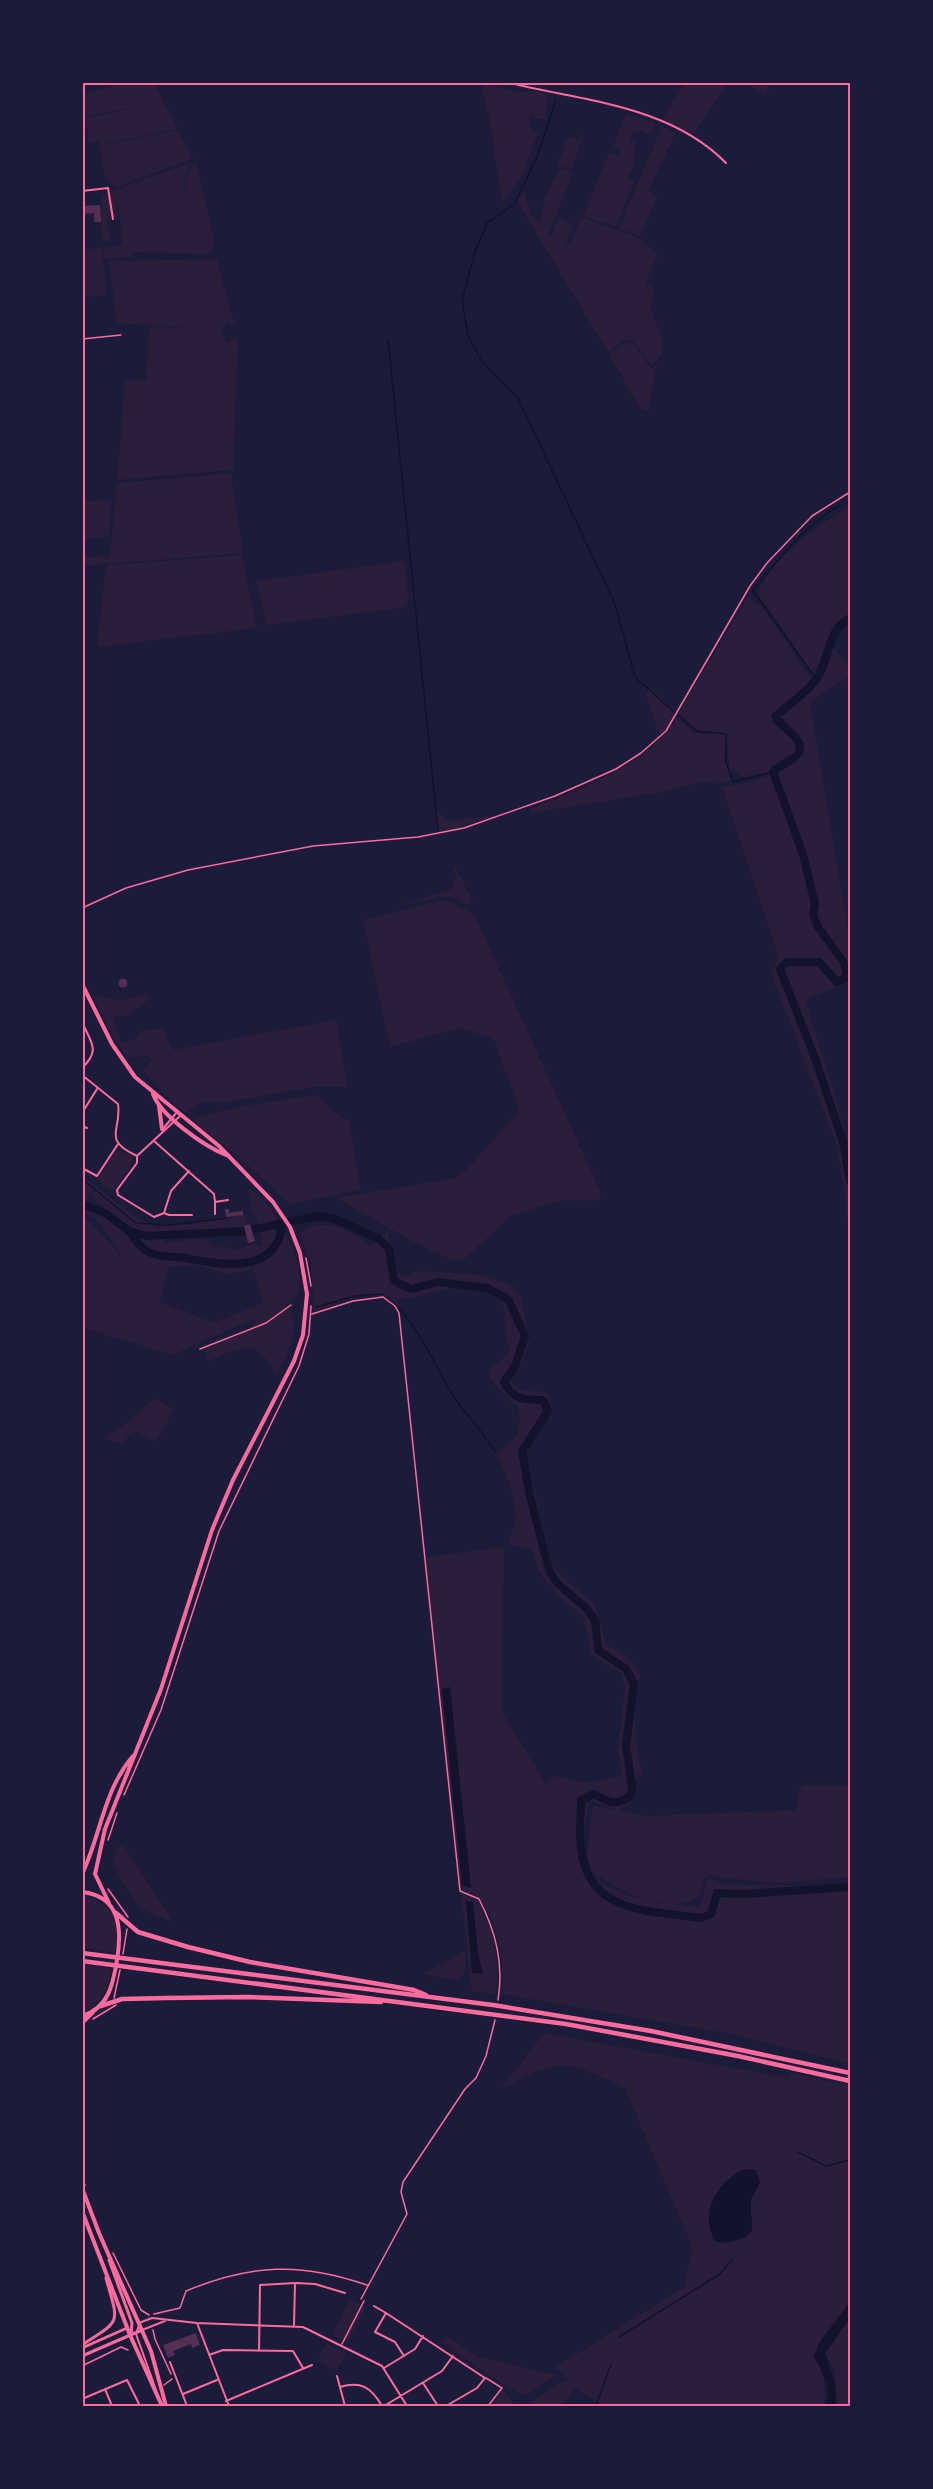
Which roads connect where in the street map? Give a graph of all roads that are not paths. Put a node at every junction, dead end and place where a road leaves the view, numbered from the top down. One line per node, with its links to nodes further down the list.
1 (506, 82): 2 (street)
2 (726, 163)
3 (82, 191): 4 (street)
4 (113, 219)
5 (82, 984): 10 (main road)
6 (82, 1022): 7 (street)
7 (82, 1068)
8 (82, 1075): 9 (street)
9 (97, 1089): 13 (street); 21 (street)
10 (153, 1094): 11 (main road); 12 (main road)
11 (159, 1106): 15 (main road); 19 (main road)
12 (177, 1112): 14 (main road); 15 (street)
13 (82, 1113)
14 (181, 1115): 16 (street); 22 (main road)
15 (172, 1117): 16 (main road); 19 (street)
16 (176, 1121): 19 (street); 22 (main road)
17 (82, 1126): 18 (street)
18 (87, 1128)
19 (162, 1131): 20 (street)
20 (154, 1141): 23 (street); 25 (street)
21 (118, 1144): 23 (street); 24 (street)
22 (226, 1155): 31 (main road)
23 (137, 1156): 28 (street)
24 (82, 1168)
25 (189, 1171): 27 (street); 28 (street)
26 (228, 1200): 27 (street)
27 (215, 1202): 29 (street)
28 (164, 1213): 30 (street)
29 (215, 1214)
30 (192, 1215)
31 (133, 1755): 32 (main road); 34 (main road)
32 (82, 1874)
33 (82, 1892): 34 (main road)
34 (109, 1903): 35 (main road)
35 (116, 1913): 38 (highway); 40 (main road)
36 (82, 1953): 38 (highway)
37 (82, 1961): 39 (highway)
38 (433, 1998): 44 (highway)
39 (395, 2002): 40 (highway); 45 (highway)
40 (101, 2006): 41 (main road)
41 (93, 2012): 42 (main road); 43 (main road)
42 (82, 2016)
43 (82, 2023)
44 (850, 2073)
45 (850, 2081)
46 (82, 2188): 48 (main road)
47 (82, 2211): 49 (main road)
48 (99, 2233): 55 (main road); 59 (street)
49 (102, 2262): 59 (main road); 64 (street)
50 (295, 2283): 51 (street); 57 (street); 58 (street)
51 (345, 2293)
52 (374, 2306): 53 (street)
53 (386, 2313): 63 (street); 68 (street)
54 (167, 2320): 55 (street); 56 (street); 60 (street)
55 (141, 2322): 59 (street); 60 (main road); 61 (street)
56 (197, 2323): 57 (street); 66 (street)
57 (259, 2325): 58 (street); 65 (street)
58 (294, 2326): 73 (street)
59 (130, 2327): 62 (main road); 64 (street)
60 (142, 2330): 61 (street); 87 (main road)
61 (136, 2332): 62 (street); 83 (street)
62 (130, 2335): 67 (street); 83 (main road)
63 (423, 2336): 68 (street); 69 (street)
64 (82, 2347)
65 (259, 2351): 66 (street); 72 (street)
66 (209, 2355): 76 (street)
67 (82, 2356)
68 (404, 2356): 73 (street)
69 (453, 2356): 75 (street); 77 (street)
70 (170, 2362): 80 (street)
71 (312, 2365): 72 (street)
72 (303, 2368): 84 (street)
73 (384, 2368): 81 (street)
74 (337, 2376): 78 (street)
75 (485, 2378): 94 (street); 95 (street)
76 (217, 2380): 80 (street); 84 (street)
77 (423, 2383): 81 (street); 93 (street)
78 (340, 2386): 90 (street); 91 (street)
79 (105, 2389): 82 (street); 85 (street); 86 (street)
80 (182, 2395): 88 (street)
81 (401, 2396): 91 (street); 92 (street)
82 (82, 2399)
83 (160, 2401): 87 (main road)
84 (226, 2401): 89 (street)
85 (112, 2406)
86 (140, 2406)
87 (164, 2406)
88 (188, 2406)
89 (229, 2406)
90 (345, 2406)
91 (383, 2406)
92 (407, 2406)
93 (438, 2406)
94 (446, 2406)
95 (488, 2406)

